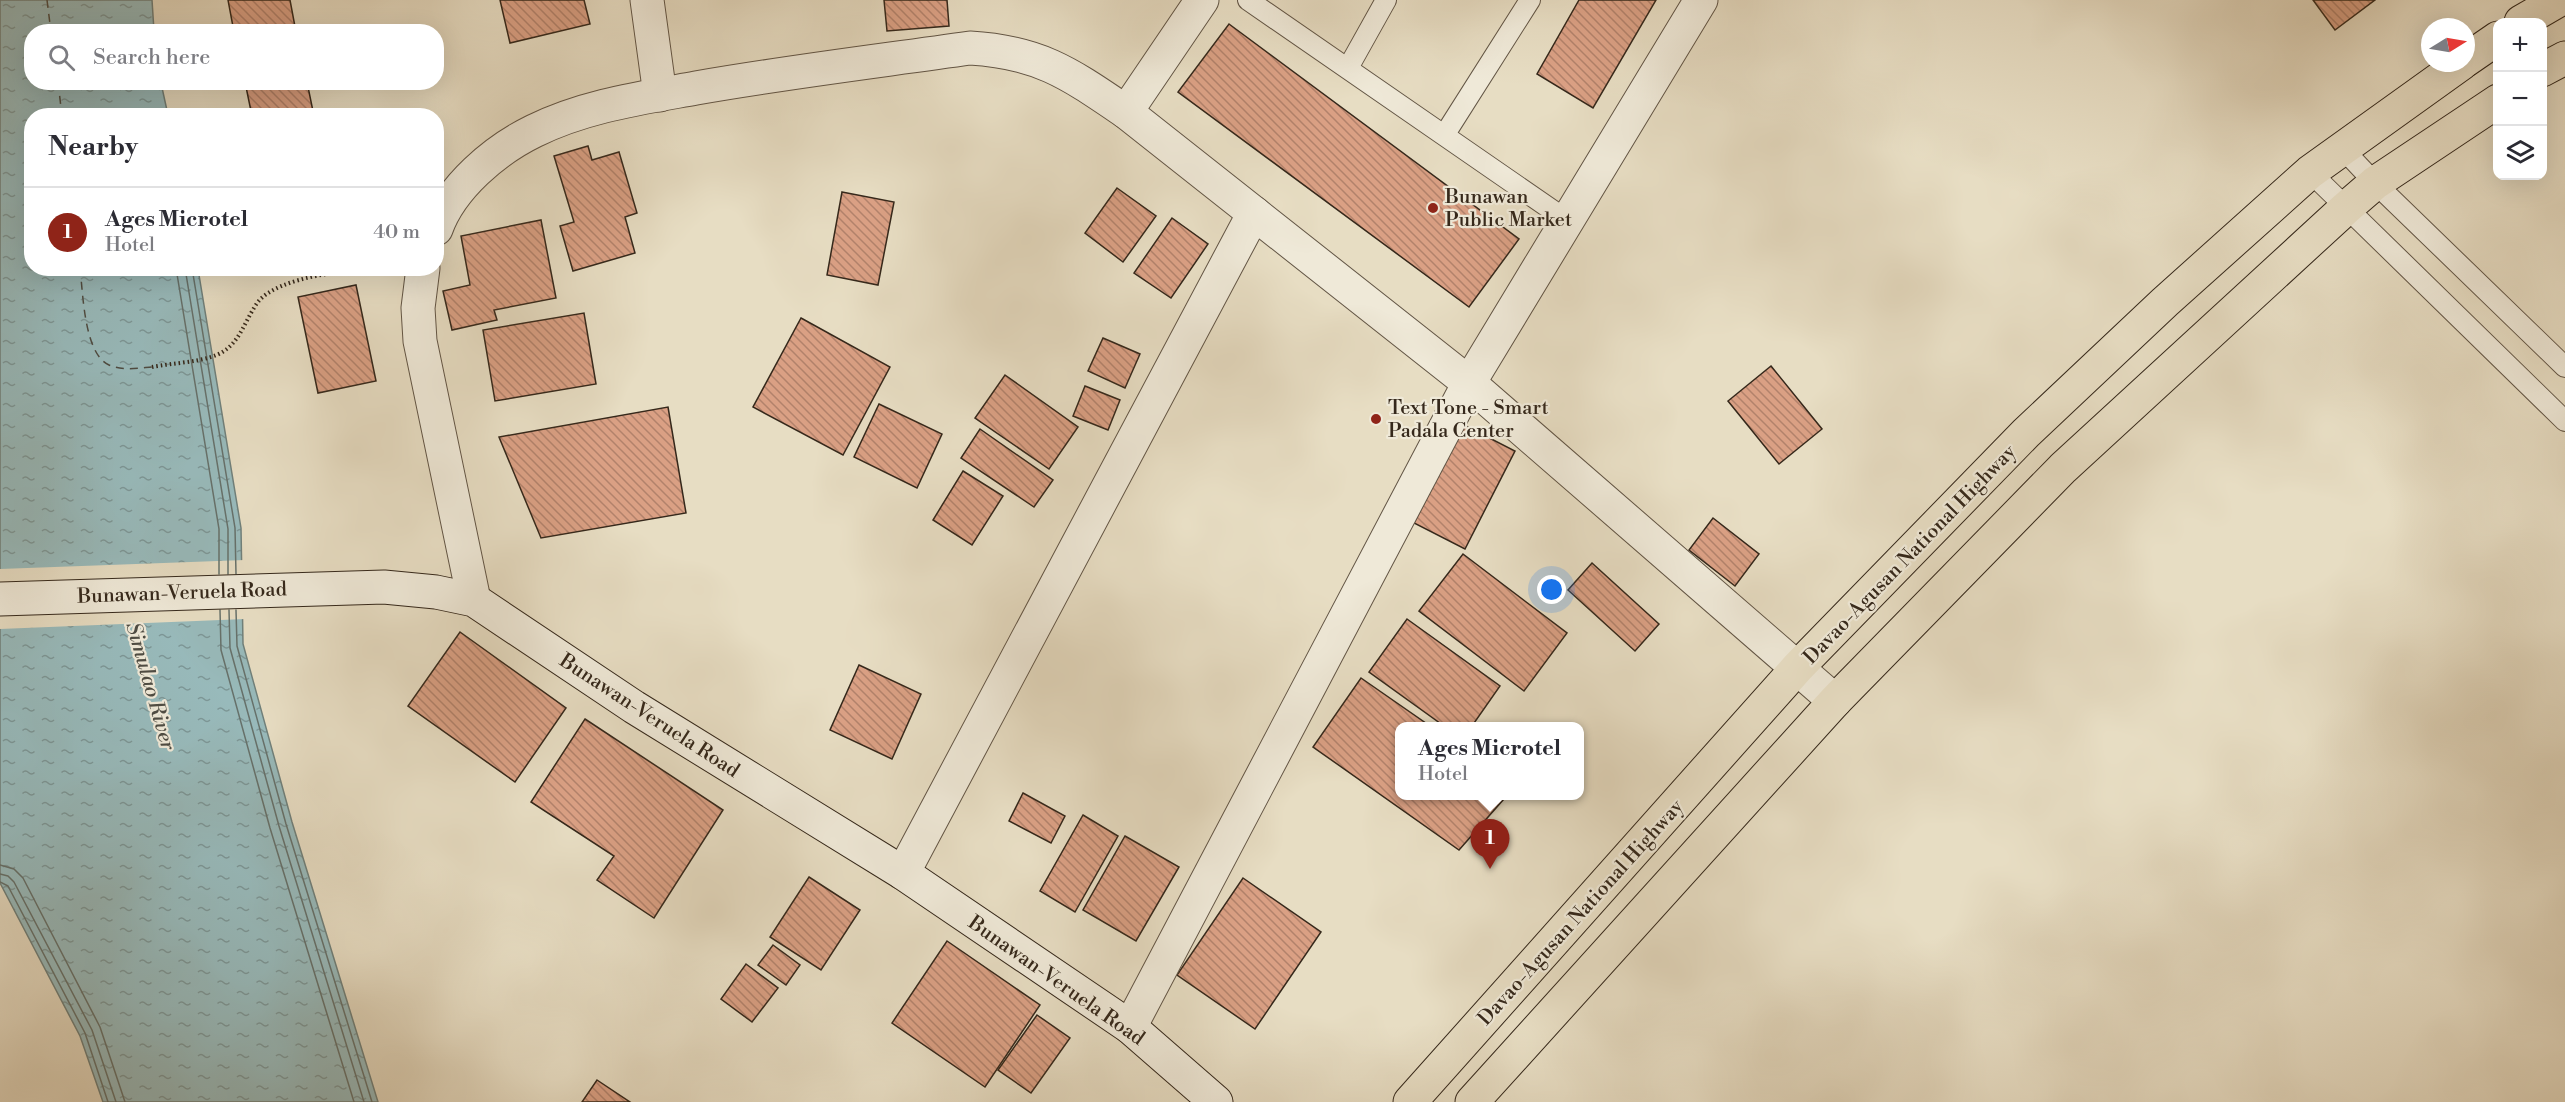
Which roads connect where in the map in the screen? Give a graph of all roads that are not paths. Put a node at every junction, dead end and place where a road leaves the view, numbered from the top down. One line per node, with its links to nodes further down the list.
1 (647, 0): 15 (street)
2 (1202, 0): 17 (street)
3 (1248, 0): 13 (lane)
4 (1386, 0): 13 (lane)
5 (1530, 0): 18 (lane)
6 (1701, 0): 25 (street)
7 (2559, 0): 8 (highway)
8 (2528, 18)
9 (2493, 41): 10 (highway)
10 (2475, 54)
11 (2565, 58): 12 (highway)
12 (2547, 67)
13 (1348, 68): 18 (lane)
14 (2449, 72): 19 (highway, Davao-Agusan National Highway)
15 (660, 94): 17 (street); 24 (street)
16 (2493, 104): 21 (highway)
17 (1126, 112): 23 (street)
18 (1445, 134): 25 (lane)
19 (2341, 147): 20 (highway, Davao-Agusan National Highway); 21 (lane)
20 (2310, 172): 22 (lane); 32 (highway, Davao-Agusan National Highway)
21 (2375, 183): 22 (highway); 27 (lane)
22 (2346, 208): 29 (lane); 33 (highway)
23 (1254, 213): 28 (street); 34 (street)
24 (444, 215)
25 (1568, 221): 28 (street)
26 (422, 276): 31 (street)
27 (2565, 367)
28 (1469, 383): 32 (street); 36 (street)
29 (2565, 421)
30 (0, 599): 31 (street, Bunawan-Veruela Road)
31 (474, 600): 34 (street, Bunawan-Veruela Road)
32 (1798, 667): 33 (street); 35 (highway, Davao-Agusan National Highway)
33 (1836, 701): 37 (highway)
34 (903, 873): 36 (street, Bunawan-Veruela Road)
35 (1503, 998): 37 (highway); 39 (highway, Davao-Agusan National Highway)
36 (1130, 1027): 38 (street, Bunawan-Veruela Road)
37 (1538, 1030): 40 (highway)
38 (1216, 1102)
39 (1410, 1102)
40 (1472, 1102)

